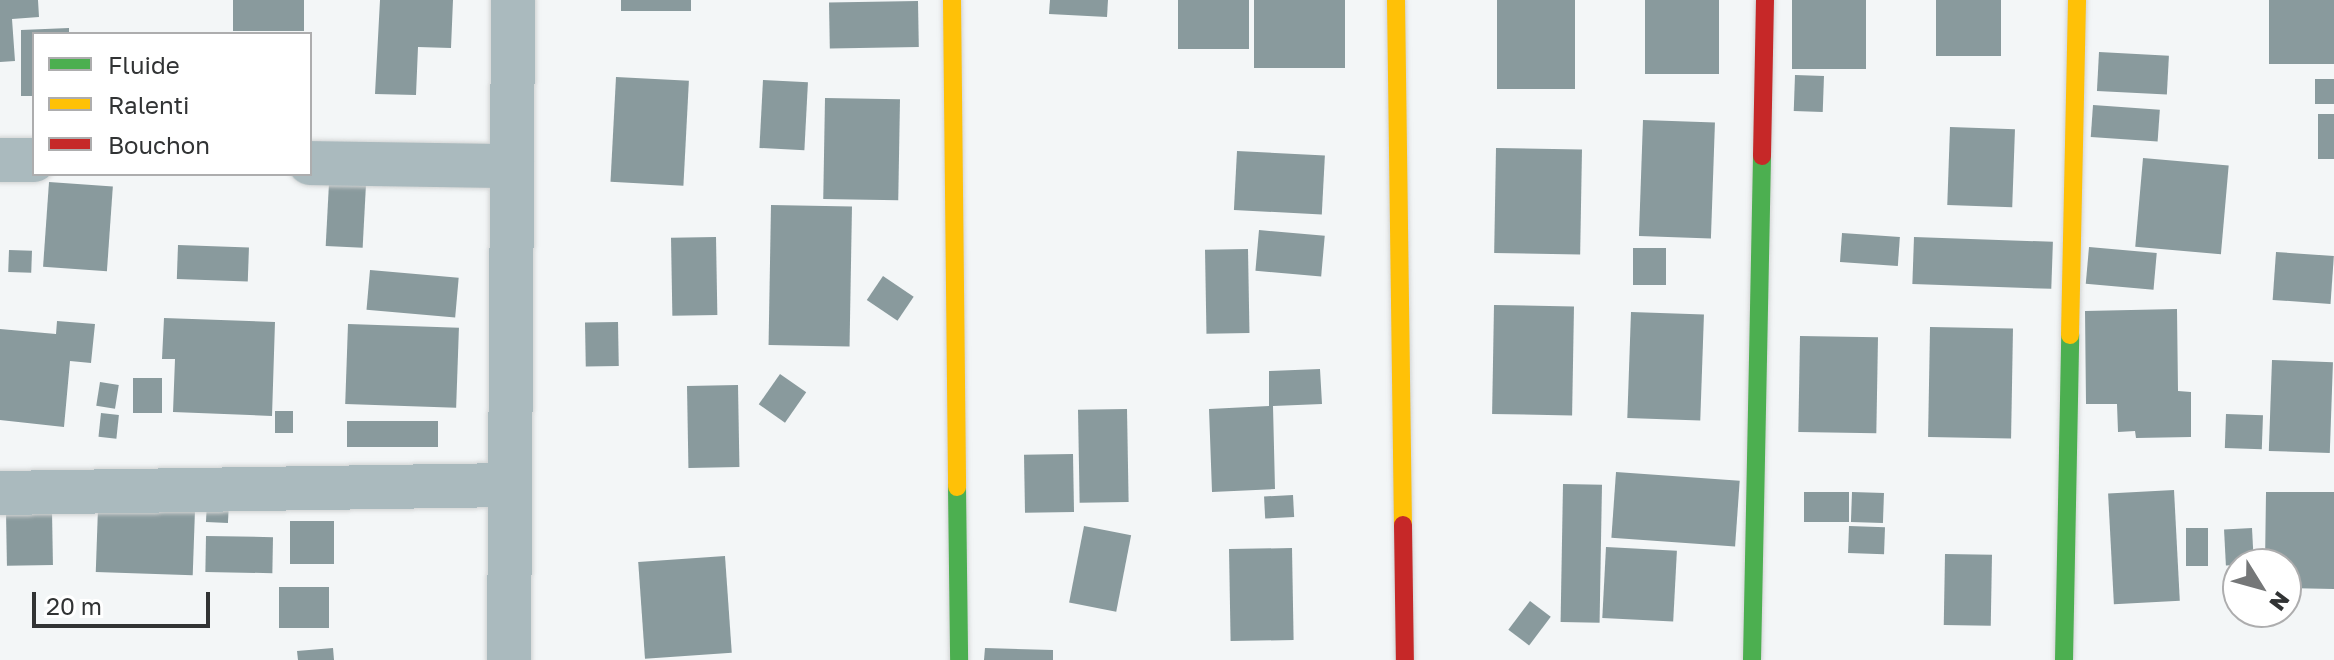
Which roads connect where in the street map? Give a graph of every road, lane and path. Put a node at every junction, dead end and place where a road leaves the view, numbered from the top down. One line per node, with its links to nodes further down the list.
1 (513, 0): 9 (street)
2 (952, 0): 13 (street)
3 (1396, 0): 14 (street)
4 (1765, 0): 15 (street)
5 (2077, 0): 16 (street)
6 (0, 160): 7 (street)
7 (32, 160)
8 (312, 163): 9 (street)
9 (512, 166): 10 (street)
10 (510, 485): 11 (street); 12 (street)
11 (0, 493)
12 (509, 660)
13 (959, 660)
14 (1405, 660)
15 (1752, 660)
16 (2064, 660)

